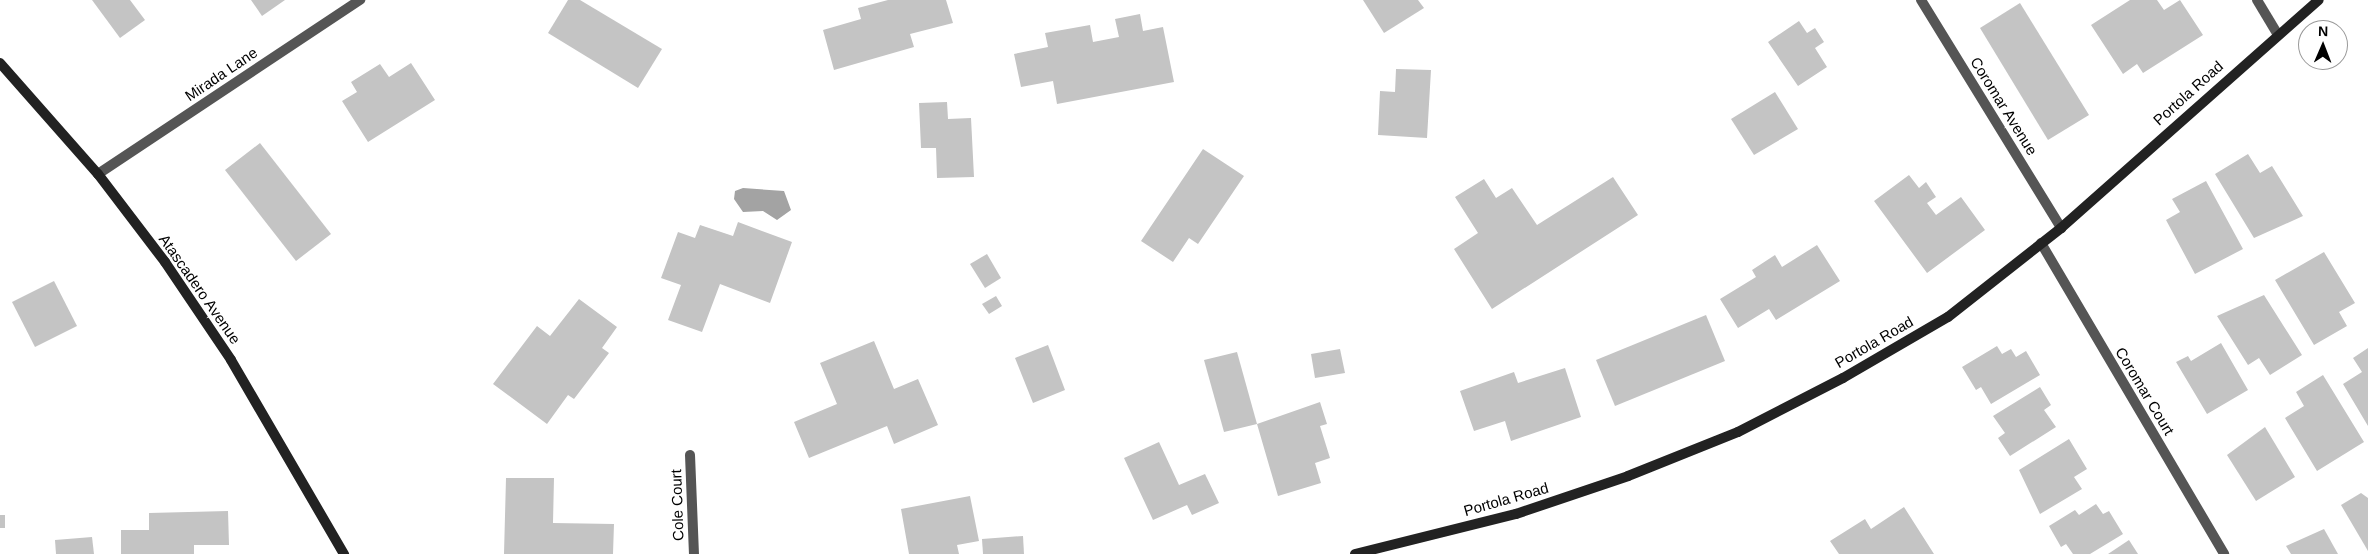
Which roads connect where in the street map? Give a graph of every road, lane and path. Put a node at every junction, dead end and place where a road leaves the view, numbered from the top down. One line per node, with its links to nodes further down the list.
1 (360, 0): 7 (street, Mirada Lane)
2 (1921, 0): 8 (street, Coromar Avenue)
3 (2257, 0): 5 (street)
4 (2319, 0): 5 (street, Portola Road)
5 (2277, 33): 8 (street, Portola Road)
6 (0, 63): 7 (street, Atascadero Avenue)
7 (98, 174): 11 (street, Atascadero Avenue)
8 (2061, 228): 9 (street, Portola Road)
9 (2041, 243): 13 (street, Portola Road); 14 (street, Coromar Court)
10 (690, 455): 12 (street, Cole Court)
11 (344, 554)
12 (694, 554)
13 (1355, 554)
14 (2224, 554)

